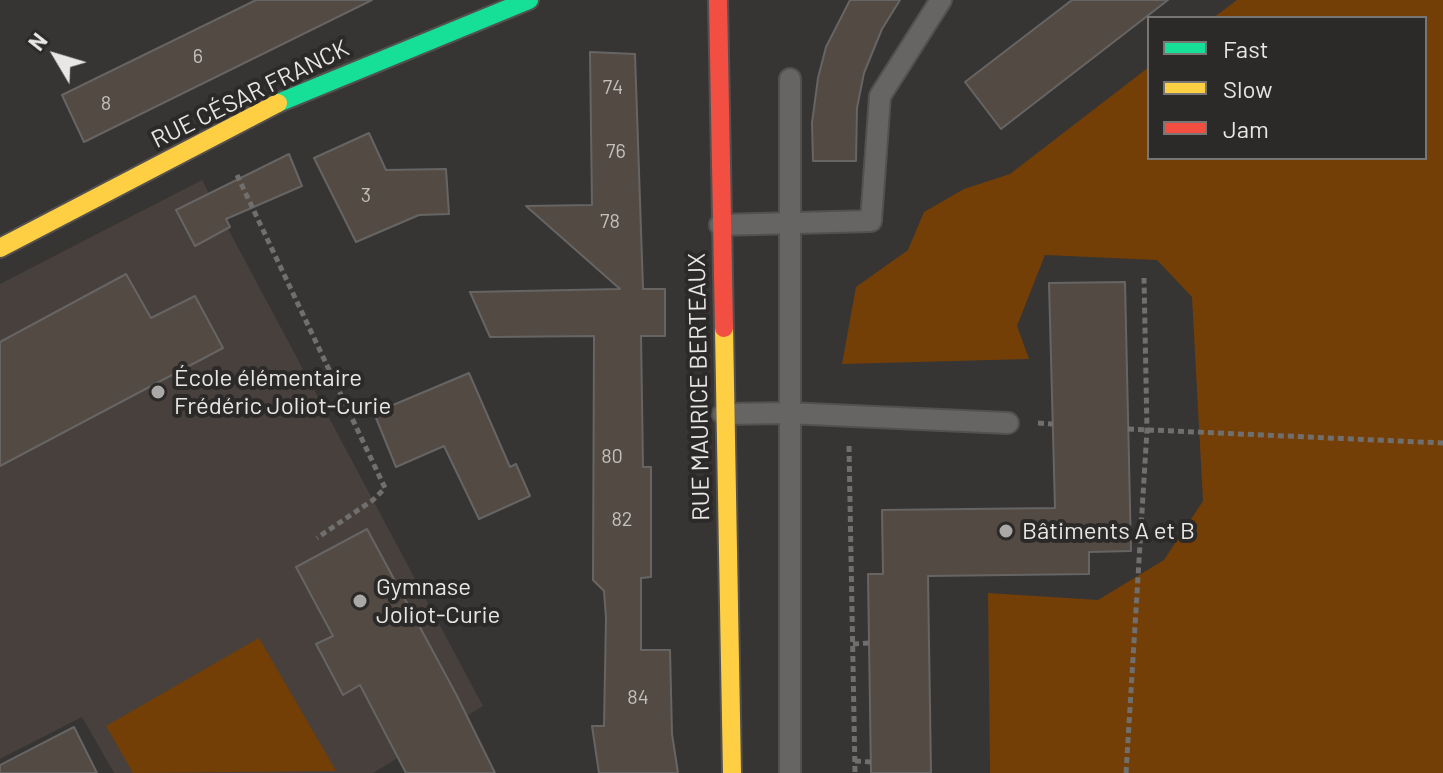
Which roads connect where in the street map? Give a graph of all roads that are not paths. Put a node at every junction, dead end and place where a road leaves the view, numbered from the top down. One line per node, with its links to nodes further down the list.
1 (529, 0): 7 (main road, RUE CÉSAR FRANCK)
2 (718, 0): 6 (main road, RUE MAURICE BERTEAUX)
3 (941, 0): 5 (lane)
4 (790, 79): 5 (lane)
5 (791, 222): 6 (lane); 8 (lane)
6 (720, 225): 9 (main road, RUE MAURICE BERTEAUX)
7 (0, 248)
8 (787, 413): 9 (lane); 10 (lane); 12 (lane)
9 (723, 414): 11 (main road, RUE MAURICE BERTEAUX)
10 (1008, 423)
11 (732, 773)
12 (790, 773)

